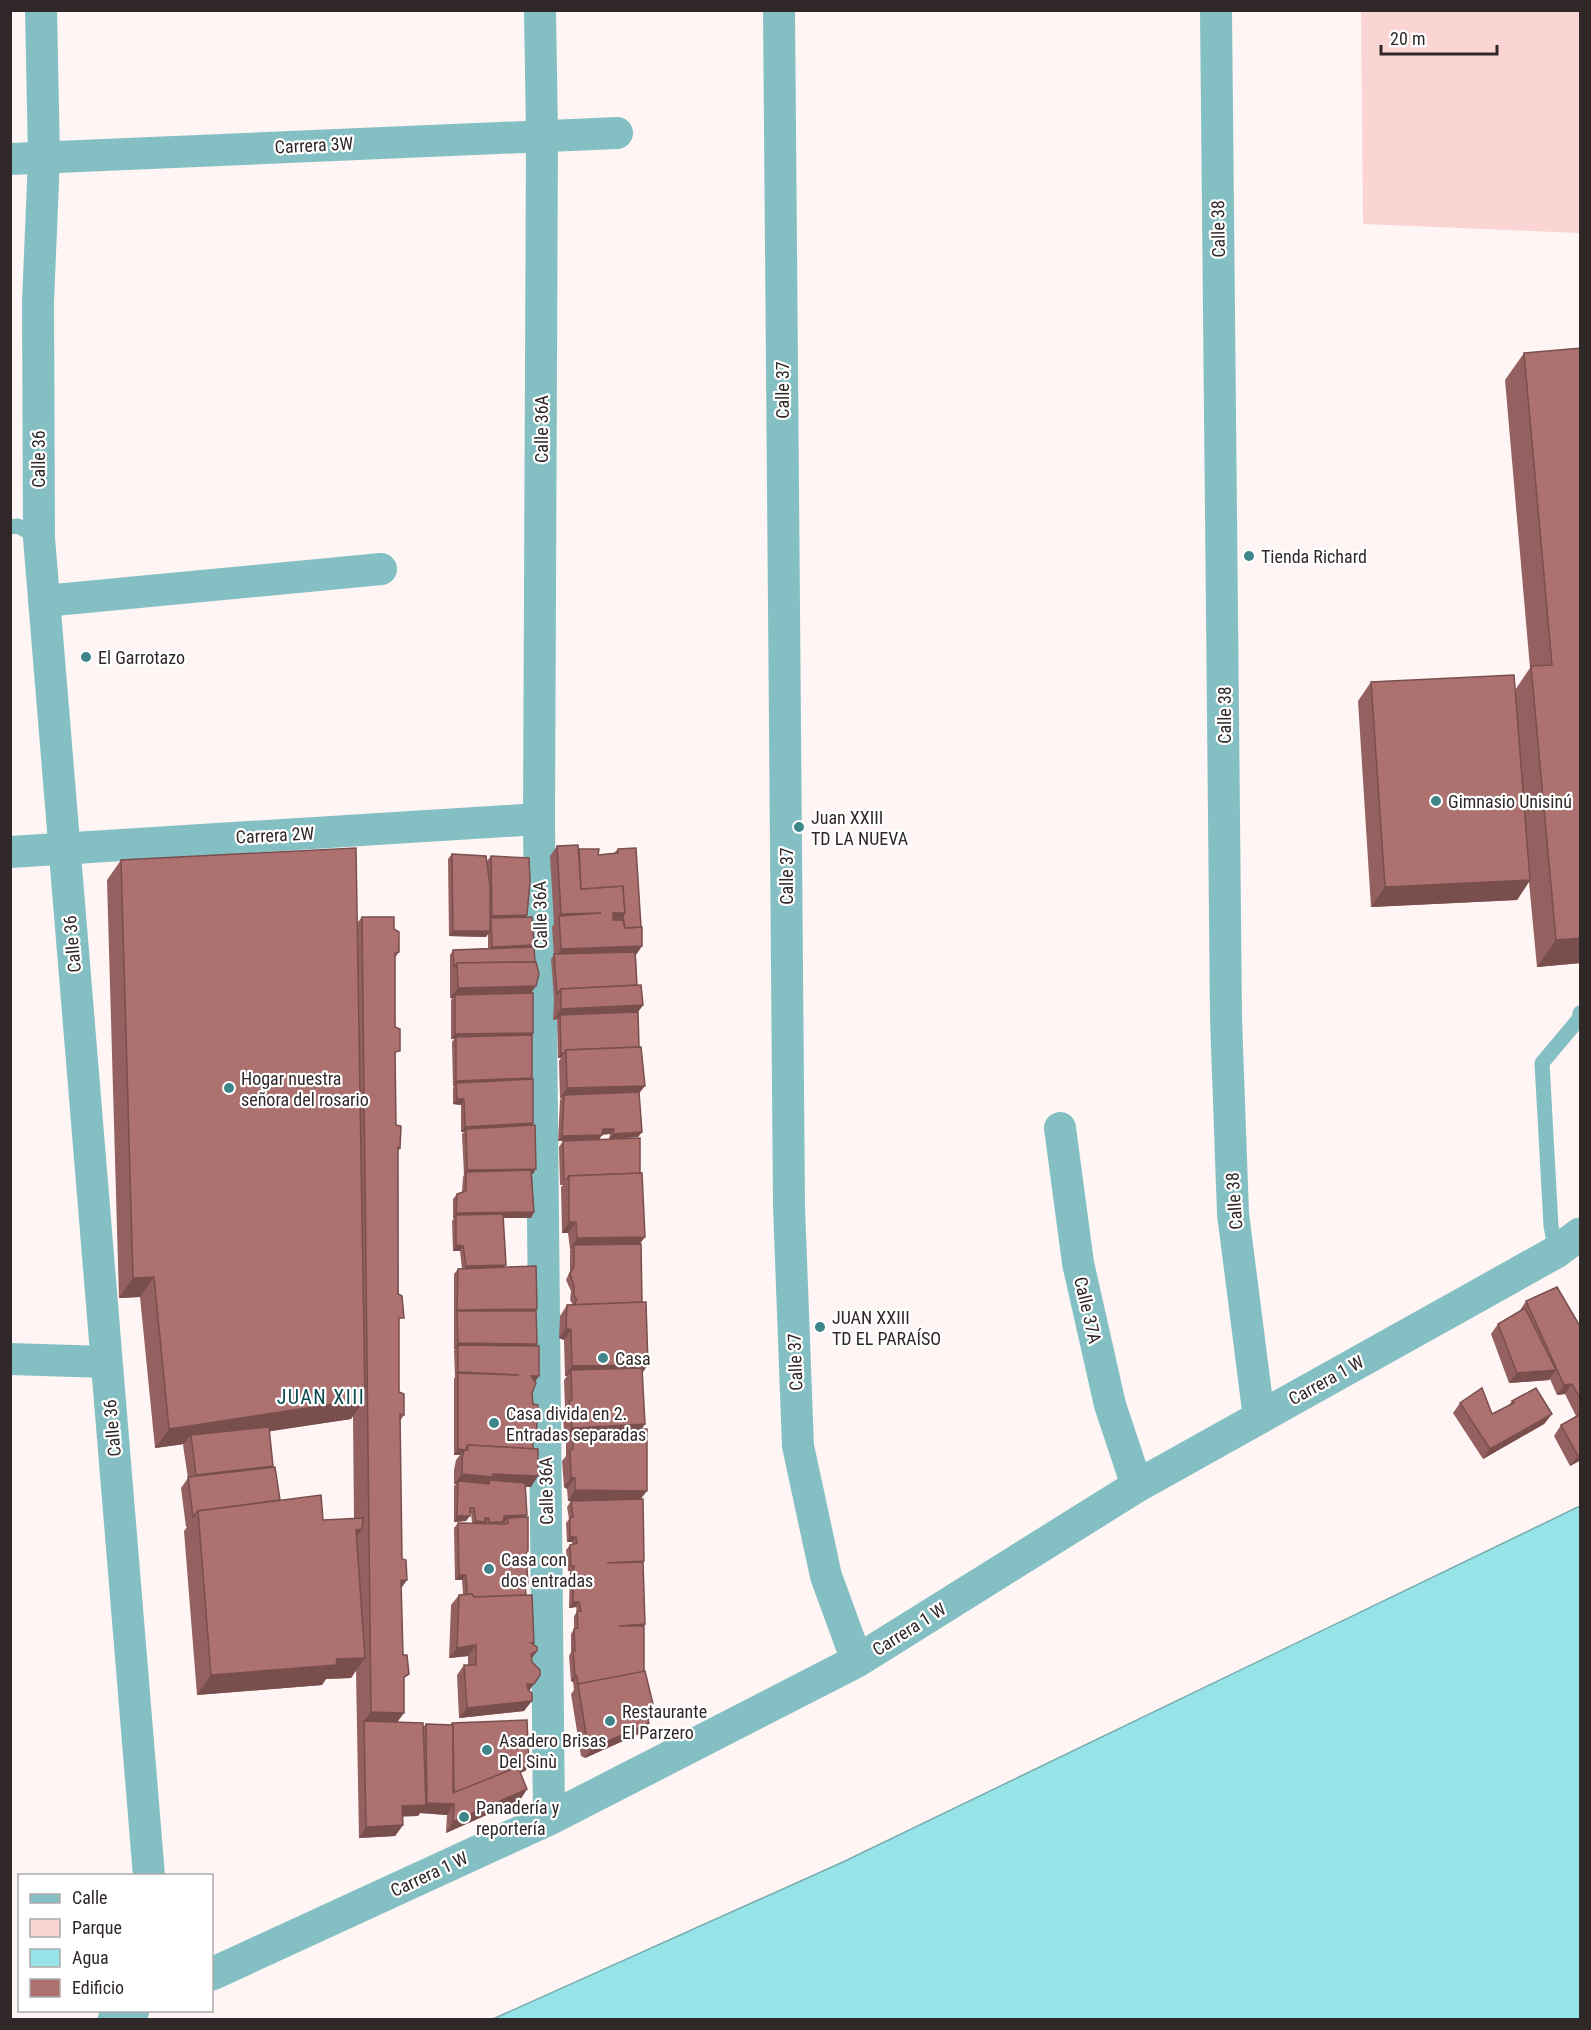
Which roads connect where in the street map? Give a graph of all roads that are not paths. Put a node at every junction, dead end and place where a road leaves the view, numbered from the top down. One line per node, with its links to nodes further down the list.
1 (41, 10): 7 (street, Calle 36)
2 (540, 10): 6 (street, Calle 36A)
3 (779, 10): 22 (street, Calle 37)
4 (1216, 10): 20 (street, Calle 38)
5 (617, 133): 6 (street, Carrera 3W)
6 (542, 135): 7 (street, Carrera 3W); 12 (street, Calle 36A)
7 (44, 158): 8 (street, Carrera 3W); 9 (street, Calle 36)
8 (10, 159)
9 (25, 532): 11 (street, Calle 36)
10 (381, 569): 11 (street)
11 (44, 601): 13 (street, Calle 36)
12 (539, 819): 13 (street, Carrera 2W); 23 (street, Calle 36A)
13 (64, 848): 14 (street, Carrera 2W); 19 (street, Calle 36)
14 (10, 852)
15 (1581, 1013): 17 (lane)
16 (1060, 1128): 21 (street, Calle 37A)
17 (1568, 1243): 20 (street, Carrera 1 W)
18 (10, 1359): 19 (street)
19 (106, 1362): 24 (street, Calle 36)
20 (1259, 1418): 21 (street, Carrera 1 W)
21 (1137, 1486): 22 (street, Carrera 1 W)
22 (857, 1661): 23 (street, Carrera 1 W)
23 (549, 1819): 25 (street, Carrera 1 W)
24 (149, 1874)
25 (213, 1974)
26 (129, 2012): 27 (street)
27 (114, 2019)

